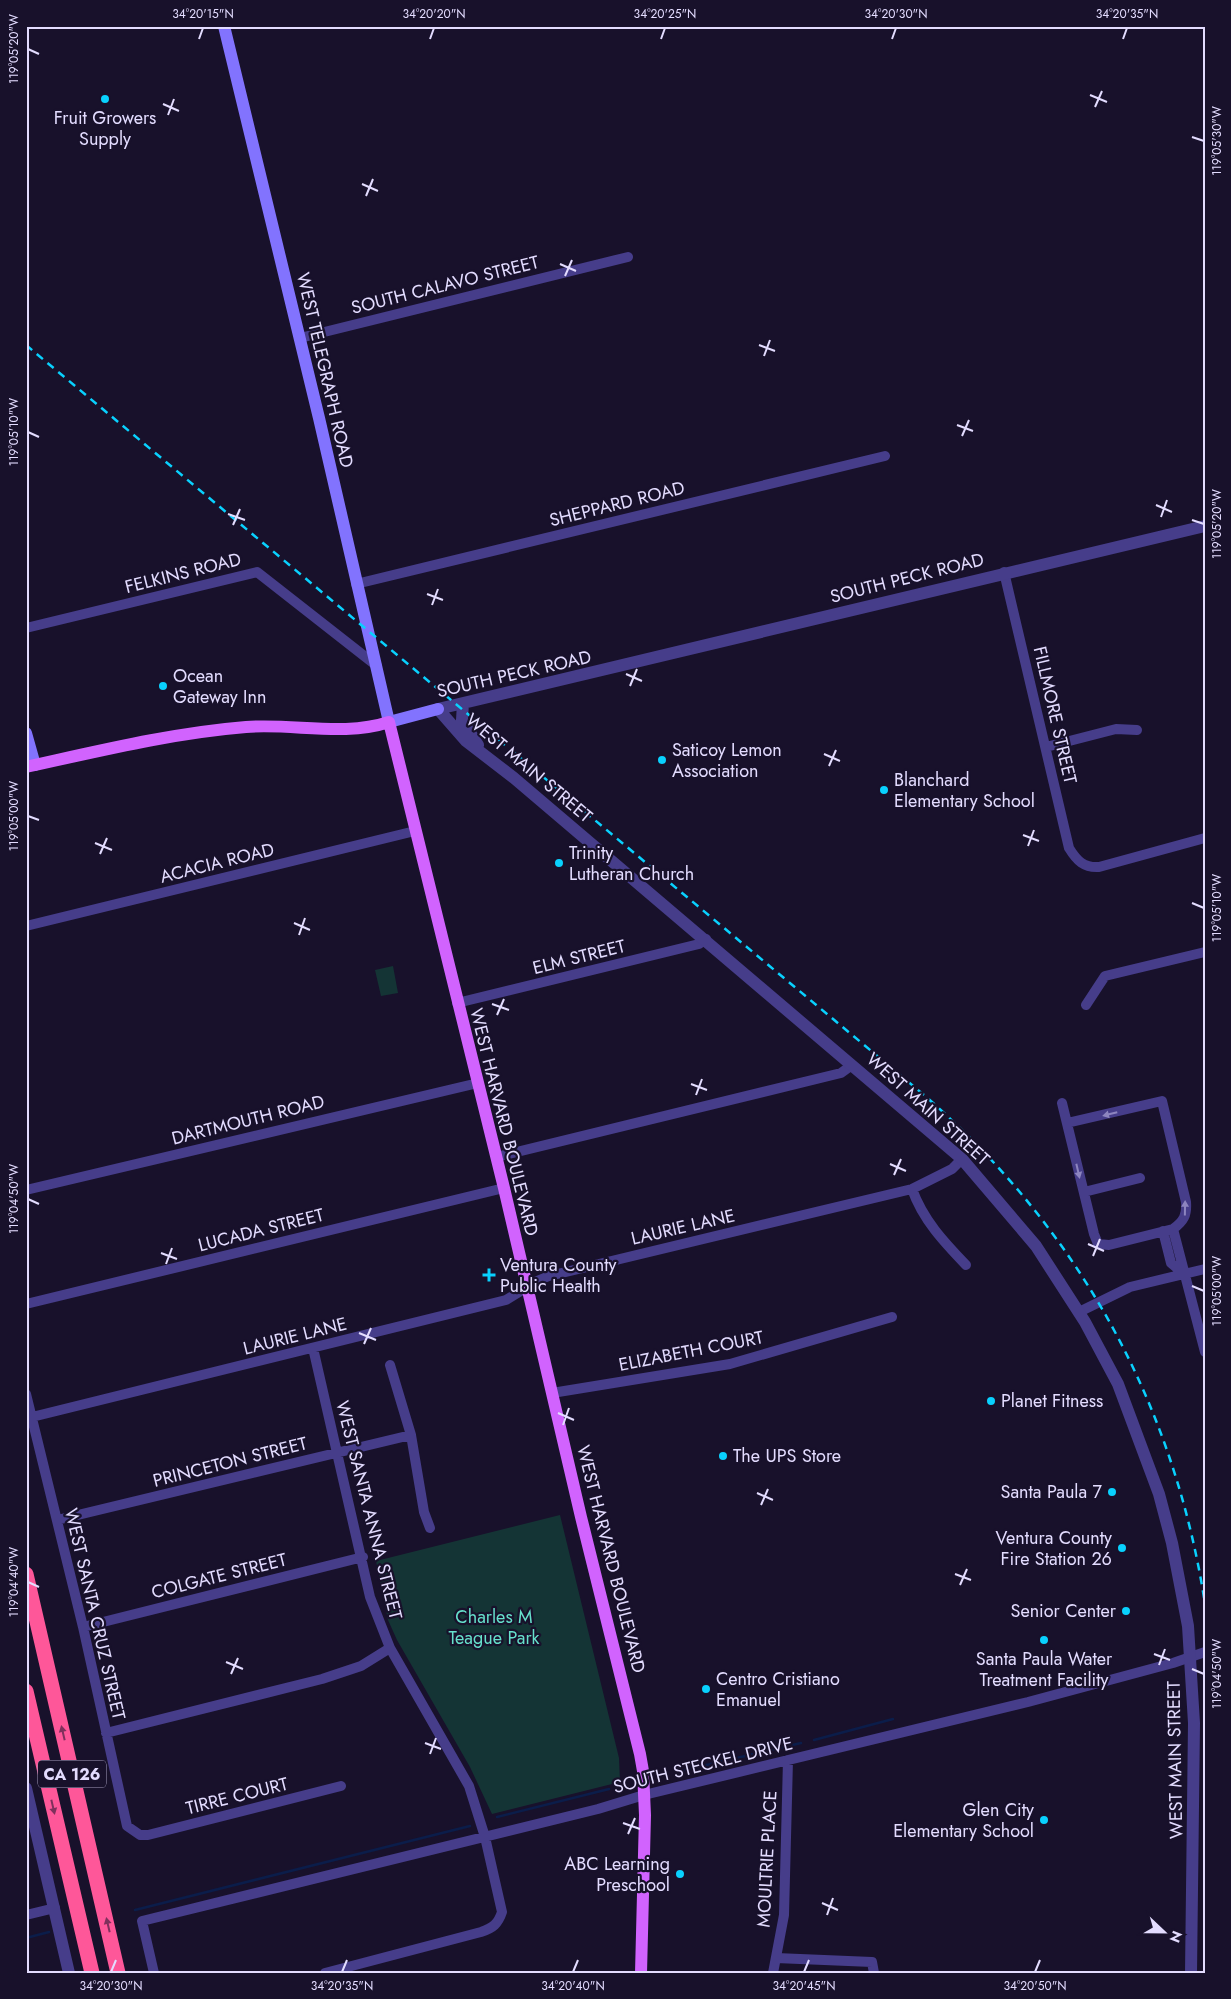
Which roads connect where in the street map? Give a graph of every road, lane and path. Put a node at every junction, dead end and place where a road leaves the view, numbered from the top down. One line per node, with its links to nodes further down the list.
1 (224, 26): 3 (main road, WEST TELEGRAPH ROAD)
2 (628, 257): 3 (street, SOUTH CALAVO STREET)
3 (300, 338): 7 (main road, WEST TELEGRAPH ROAD)
4 (885, 456): 7 (street, SHEPPARD ROAD)
5 (1205, 526): 6 (street, SOUTH PECK ROAD)
6 (1004, 572): 10 (street, SOUTH PECK ROAD); 15 (street, FILLMORE STREET)
7 (356, 584): 9 (main road, WEST TELEGRAPH ROAD)
8 (26, 628): 9 (street, FELKINS ROAD)
9 (377, 666): 12 (main road, WEST TELEGRAPH ROAD)
10 (463, 703): 11 (street, SOUTH PECK ROAD); 16 (street)
11 (438, 709): 12 (main road, SOUTH PECK ROAD); 16 (street, WEST MAIN STREET)
12 (390, 722): 17 (main road, SOUTH PECK ROAD); 18 (main road, WEST HARVARD BOULEVARD)
13 (1137, 730): 15 (street)
14 (26, 733): 17 (main road)
15 (1046, 747): 19 (street, FILLMORE STREET)
16 (488, 759): 21 (street, WEST MAIN STREET)
17 (31, 766)
18 (415, 831): 20 (street, ACACIA ROAD); 23 (main road, WEST HARVARD BOULEVARD)
19 (1205, 838)
20 (26, 926)
21 (706, 939): 23 (street, ELM STREET); 25 (street, WEST MAIN STREET)
22 (1205, 952): 24 (street)
23 (457, 1003): 26 (main road, WEST HARVARD BOULEVARD)
24 (1086, 1005)
25 (852, 1065): 29 (street); 30 (street, WEST MAIN STREET)
26 (478, 1082): 29 (main road, WEST HARVARD BOULEVARD); 34 (street, DARTMOUTH ROAD)
27 (1062, 1103): 28 (street)
28 (1067, 1123): 35 (street, one-way to 35); 36 (street, one-way to 28)
29 (496, 1157): 32 (main road, WEST HARVARD BOULEVARD)
30 (962, 1159): 33 (street, LAURIE LANE); 42 (street, WEST MAIN STREET)
31 (1140, 1178): 35 (street)
32 (504, 1188): 40 (main road, WEST HARVARD BOULEVARD); 41 (street, LUCADA STREET)
33 (912, 1188): 37 (street); 40 (street, LAURIE LANE)
34 (26, 1190)
35 (1084, 1192): 36 (street)
36 (1168, 1230): 39 (street)
37 (966, 1265)
38 (1205, 1269): 39 (street)
39 (1184, 1274): 42 (street); 45 (street)
40 (525, 1288): 44 (street, LAURIE LANE); 47 (main road, WEST HARVARD BOULEVARD)
41 (26, 1304)
42 (1079, 1312): 59 (street, WEST MAIN STREET)
43 (892, 1317): 47 (street, ELIZABETH COURT)
44 (313, 1348): 49 (street, LAURIE LANE); 51 (street, WEST SANTA ANNA STREET)
45 (1205, 1352)
46 (390, 1365): 50 (street)
47 (552, 1393): 65 (main road, WEST HARVARD BOULEVARD)
48 (26, 1394): 49 (street, WEST SANTA CRUZ STREET)
49 (32, 1418): 52 (street, WEST SANTA CRUZ STREET)
50 (411, 1435): 51 (street, PRINCETON STREET); 53 (street)
51 (338, 1452): 52 (street, PRINCETON STREET); 54 (street, WEST SANTA ANNA STREET)
52 (56, 1520): 56 (street, WEST SANTA CRUZ STREET)
53 (430, 1528)
54 (363, 1557): 56 (street, COLGATE STREET); 57 (street, WEST SANTA ANNA STREET)
55 (26, 1574): 73 (highway, CA 126, one-way to 55)
56 (83, 1627): 61 (street, WEST SANTA CRUZ STREET)
57 (390, 1648): 61 (street); 67 (street, WEST SANTA ANNA STREET)
58 (1205, 1652): 59 (street, SOUTH STECKEL DRIVE)
59 (1190, 1656): 62 (street, SOUTH STECKEL DRIVE); 79 (street, WEST MAIN STREET)
60 (26, 1691): 72 (highway, CA 126, one-way to 72)
61 (106, 1733): 66 (street, WEST SANTA CRUZ STREET)
62 (788, 1760): 65 (street, SOUTH STECKEL DRIVE); 70 (street, MOULTRIE PLACE)
63 (341, 1786): 66 (street, TIRRE COURT)
64 (26, 1788): 68 (street)
65 (644, 1795): 67 (street, SOUTH STECKEL DRIVE); 76 (main road, WEST HARVARD BOULEVARD)
66 (140, 1835)
67 (485, 1837): 74 (street, SOUTH STECKEL DRIVE); 75 (street)
68 (55, 1908): 69 (street); 71 (street)
69 (26, 1915)
70 (776, 1958): 77 (street, MOULTRIE PLACE); 78 (street)
71 (69, 1973)
72 (92, 1973)
73 (118, 1973)
74 (154, 1973)
75 (325, 1973)
76 (641, 1973)
77 (773, 1973)
78 (874, 1973)
79 (1191, 1973)

